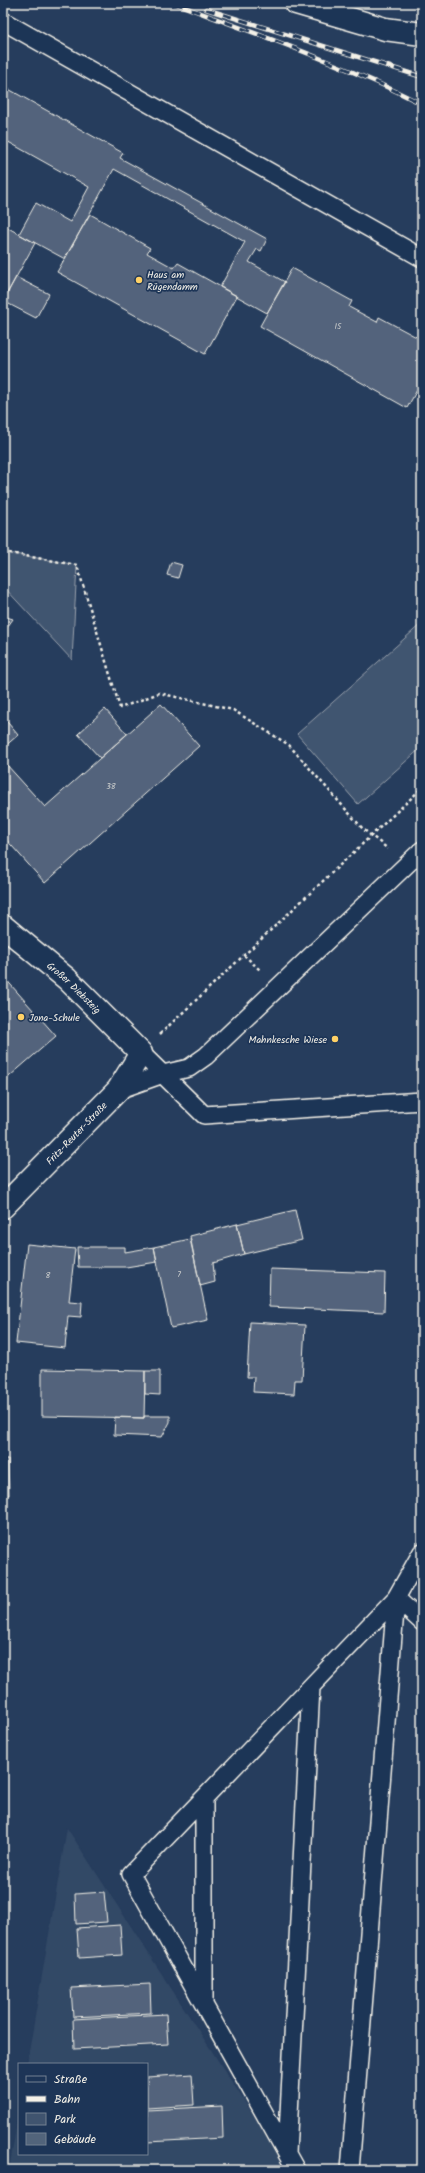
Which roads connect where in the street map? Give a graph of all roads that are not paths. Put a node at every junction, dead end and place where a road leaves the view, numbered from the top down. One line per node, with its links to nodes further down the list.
1 (296, 3): 3 (street)
2 (3, 21): 4 (lane)
3 (422, 34)
4 (422, 258)
5 (422, 850): 8 (lane)
6 (3, 926): 7 (street, Großer Diebsteig)
7 (141, 1053): 8 (lane); 9 (street, Fritz-Reuter-Straße)
8 (163, 1074): 9 (lane); 10 (lane)
9 (118, 1090): 11 (street, Fritz-Reuter-Straße)
10 (422, 1101)
11 (3, 1207)
12 (422, 1552): 13 (lane)
13 (396, 1598): 14 (lane); 15 (lane); 20 (lane)
14 (422, 1622)
15 (311, 1687): 16 (lane); 18 (lane)
16 (204, 1798): 17 (lane); 17 (lane)
17 (204, 2005): 18 (lane)
18 (287, 2153): 19 (lane)
19 (296, 2170)
20 (350, 2170)

